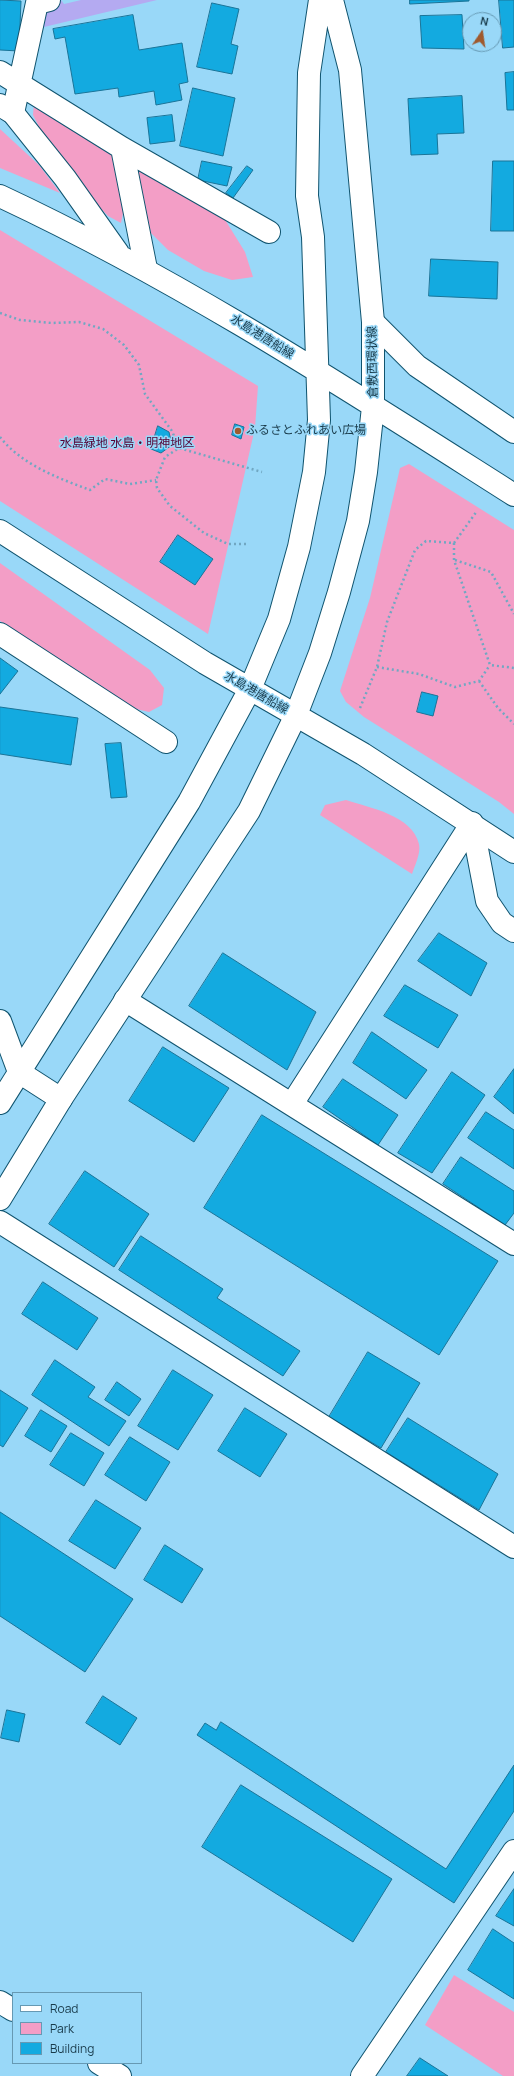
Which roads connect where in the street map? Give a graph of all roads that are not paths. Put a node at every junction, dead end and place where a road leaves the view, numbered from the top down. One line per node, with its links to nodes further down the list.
1 (320, 0): 13 (street)
2 (332, 0): 12 (street, 倉敷西環状線)
3 (45, 1): 5 (street)
4 (0, 72): 5 (street)
5 (20, 85): 6 (street); 7 (street)
6 (6, 109): 10 (street)
7 (122, 148): 9 (street); 11 (street)
8 (0, 196): 10 (street, 水島港唐船線)
9 (269, 232)
10 (120, 255): 11 (street, 水島港唐船線)
11 (146, 269): 13 (street, 水島港唐船線)
12 (373, 322): 14 (street, 倉敷西環状線); 15 (street)
13 (318, 373): 14 (street, 水島港唐船線); 19 (street)
14 (374, 407): 16 (street, 水島港唐船線); 20 (street, 倉敷西環状線)
15 (514, 432)
16 (514, 496)
17 (0, 531): 19 (street, 水島港唐船線)
18 (0, 634): 21 (street)
19 (250, 689): 20 (street, 水島港唐船線); 27 (street)
20 (296, 715): 22 (street, 水島港唐船線); 25 (street, 倉敷西環状線)
21 (166, 742)
22 (472, 823): 23 (street, 水島港唐船線); 24 (street); 30 (street)
23 (514, 852)
24 (514, 931)
25 (125, 1000): 28 (street, 倉敷西環状線); 30 (street)
26 (0, 1021): 27 (street)
27 (19, 1072): 28 (street); 29 (street)
28 (61, 1099): 31 (street, 倉敷西環状線)
29 (0, 1103)
30 (292, 1104): 33 (street)
31 (0, 1199)
32 (0, 1222): 34 (street)
33 (514, 1244)
34 (514, 1546)
35 (514, 1851): 40 (street)
36 (0, 2002): 37 (street)
37 (12, 2009)
38 (101, 2064): 39 (street)
39 (120, 2076)
40 (362, 2076)

